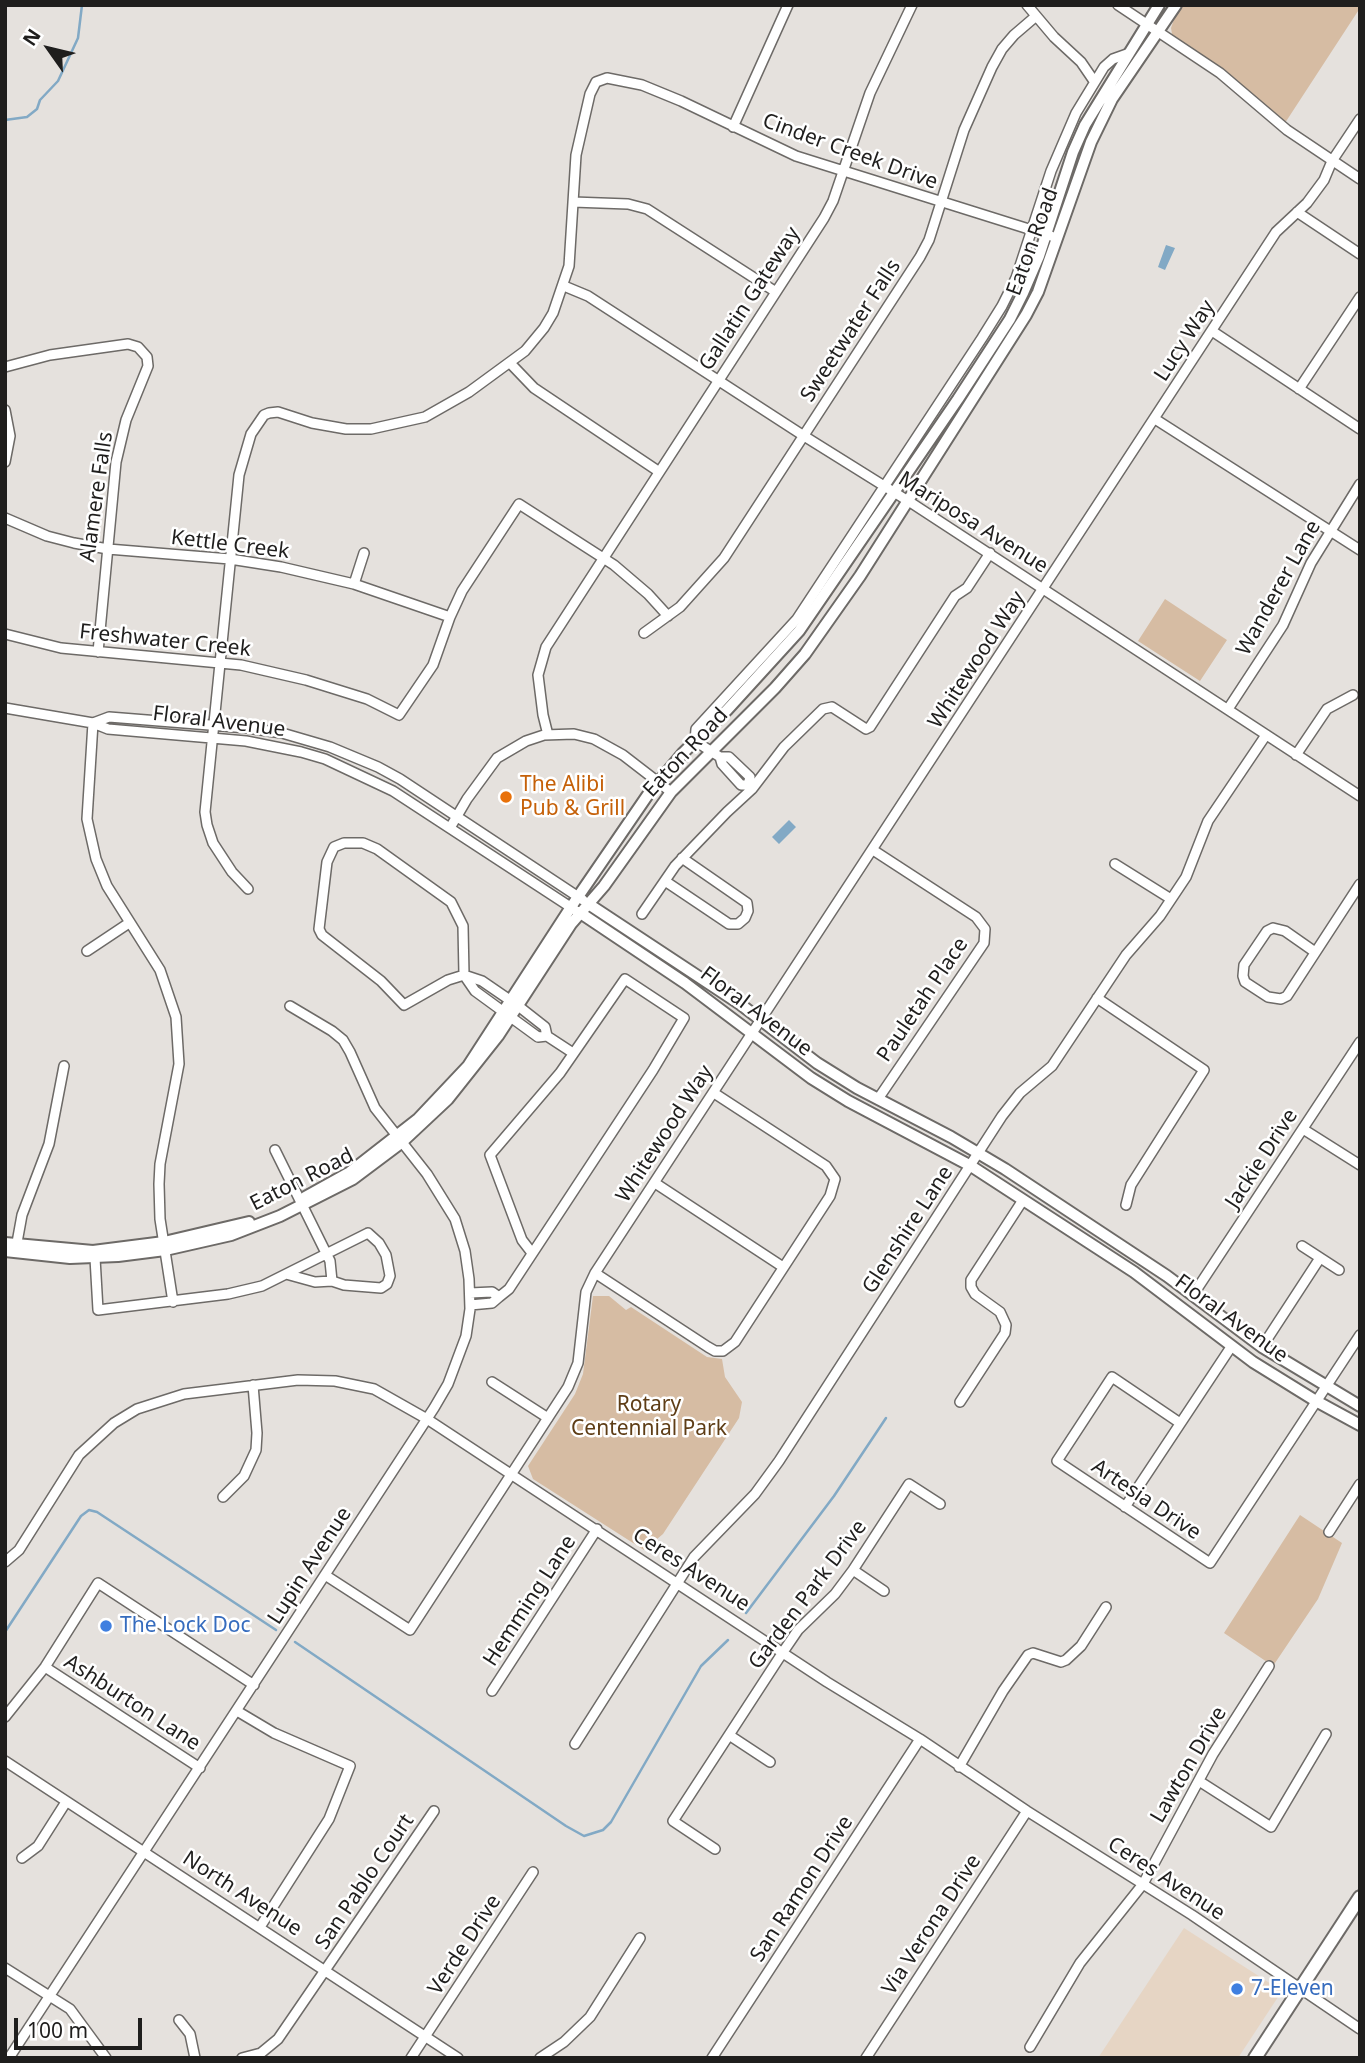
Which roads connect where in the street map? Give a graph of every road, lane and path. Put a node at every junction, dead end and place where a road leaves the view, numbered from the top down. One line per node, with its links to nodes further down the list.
1 (788, 5): 13 (street)
2 (912, 5): 15 (street, Gallatin Gateway)
3 (1027, 5): 7 (street)
4 (1118, 5): 8 (street)
5 (1159, 5): 8 (street, Eaton Road)
6 (1176, 5): 9 (street, Eaton Road)
7 (1035, 17): 11 (street); 18 (street, Sweetwater Falls)
8 (1146, 24): 9 (street); 10 (street, Eaton Road)
9 (1158, 32): 14 (street); 22 (street, Eaton Road)
10 (1127, 54): 11 (street, Eaton Road); 21 (street, Eaton Road)
11 (1094, 81): 20 (street, Eaton Road)
12 (1360, 119): 14 (street, Lucy Way)
13 (733, 127): 15 (street, Cinder Creek Drive); 17 (street, Cinder Creek Drive)
14 (1332, 161): 16 (street); 19 (street, Lucy Way)
15 (843, 172): 18 (street, Cinder Creek Drive); 25 (street, Gallatin Gateway)
16 (1360, 179)
17 (573, 202): 24 (street); 25 (street)
18 (942, 203): 20 (street, Cinder Creek Drive); 35 (street, Sweetwater Falls)
19 (1297, 212): 23 (street); 27 (street, Lucy Way)
20 (1032, 231): 21 (street, Cinder Creek Drive); 39 (street, Eaton Road)
21 (1045, 234): 22 (street, Cinder Creek Drive); 39 (street, Eaton Road)
22 (1057, 237): 40 (street, Eaton Road)
23 (1360, 254)
24 (564, 286): 28 (street); 30 (street, Mariposa Avenue)
25 (776, 292): 30 (street, Gallatin Gateway)
26 (1360, 297): 31 (street)
27 (1212, 331): 31 (street); 33 (street, Lucy Way)
28 (510, 363): 37 (street); 48 (street)
29 (5, 367): 43 (street, Alamere Falls)
30 (718, 380): 35 (street, Mariposa Avenue); 37 (street, Gallatin Gateway)
31 (1300, 389): 34 (street)
32 (5, 410): 36 (street)
33 (1155, 419): 42 (street); 50 (street, Lucy Way)
34 (1360, 429)
35 (804, 436): 39 (street, Mariposa Avenue); 51 (street, Sweetwater Falls)
36 (5, 462)
37 (658, 471): 47 (street, Gallatin Gateway)
38 (1360, 484): 42 (street, Wanderer Lane)
39 (889, 490): 40 (street, Mariposa Avenue); 65 (street, Eaton Road)
40 (908, 500): 46 (street, Mariposa Avenue); 66 (street, Eaton Road)
41 (5, 518): 43 (street, Kettle Creek)
42 (1330, 530): 44 (street); 59 (street, Wanderer Lane)
43 (107, 549): 48 (street, Kettle Creek); 55 (street, Alamere Falls)
44 (1360, 550)
45 (363, 553): 49 (street)
46 (990, 553): 50 (street, Mariposa Avenue); 69 (street)
47 (602, 558): 51 (street); 52 (street); 62 (street, Gallatin Gateway)
48 (230, 559): 49 (street, Kettle Creek); 56 (street)
49 (354, 584): 52 (street, Kettle Creek)
50 (1045, 588): 59 (street, Mariposa Avenue); 74 (street, Whitewood Way)
51 (668, 616): 53 (street, Sweetwater Falls)
52 (450, 617): 56 (street, Freshwater Creek)
53 (644, 633)
54 (5, 634): 55 (street, Freshwater Creek)
55 (98, 652): 56 (street, Freshwater Creek)
56 (222, 662): 61 (street)
57 (1353, 695): 67 (street)
58 (5, 708): 60 (street, Floral Avenue)
59 (1228, 709): 63 (street, Mariposa Avenue)
60 (93, 723): 61 (street, Floral Avenue); 64 (street, Floral Avenue); 84 (street)
61 (214, 726): 64 (street); 72 (street, Floral Avenue)
62 (548, 735): 68 (street); 72 (street)
63 (1266, 735): 67 (street, Mariposa Avenue); 80 (street, Glenshire Lane)
64 (213, 738): 73 (street, Floral Avenue); 79 (street)
65 (695, 741): 66 (street); 68 (street, Eaton Road)
66 (716, 754): 69 (street); 70 (street, Eaton Road)
67 (1296, 755): 71 (street, Mariposa Avenue)
68 (658, 782): 70 (street); 81 (street, Eaton Road)
69 (750, 787): 75 (street)
70 (671, 792): 81 (street, Eaton Road)
71 (1360, 796)
72 (457, 816): 73 (street); 81 (street, Floral Avenue)
73 (450, 828): 82 (street, Floral Avenue)
74 (873, 850): 92 (street, Whitewood Way); 99 (street, Pauletah Place)
75 (682, 859): 77 (street); 77 (street)
76 (1115, 864): 80 (street)
77 (664, 881): 83 (street)
78 (1360, 884): 86 (street)
79 (248, 889)
80 (1171, 899): 88 (street, Glenshire Lane)
81 (582, 900): 82 (street, Eaton Road); 92 (street, Floral Avenue)
82 (575, 909): 89 (street, Eaton Road); 93 (street, Floral Avenue)
83 (642, 914)
84 (129, 923): 85 (street); 111 (street)
85 (87, 951)
86 (1315, 952): 86 (street)
87 (464, 975): 87 (street); 89 (street); 91 (street)
88 (1097, 998): 103 (street, Glenshire Lane); 109 (street)
89 (514, 1003): 91 (street, Eaton Road); 94 (street)
90 (290, 1006): 101 (street, Lupin Avenue)
91 (507, 1014): 94 (street); 101 (street, Eaton Road)
92 (761, 1020): 93 (street, Whitewood Way); 99 (street, Floral Avenue)
93 (751, 1034): 98 (street, Whitewood Way); 105 (street, Floral Avenue)
94 (547, 1036): 96 (street)
95 (1359, 1047): 100 (street, Jackie Drive)
96 (573, 1053): 114 (street); 114 (street)
97 (64, 1066): 112 (street)
98 (714, 1093): 106 (street, Whitewood Way); 117 (street)
99 (878, 1099): 103 (street, Floral Avenue)
100 (1303, 1129): 104 (street); 123 (street, Jackie Drive)
101 (399, 1140): 108 (street, Eaton Road); 122 (street, Lupin Avenue)
102 (275, 1150): 108 (street)
103 (979, 1153): 105 (street, Glenshire Lane); 123 (street, Floral Avenue)
104 (1360, 1165)
105 (971, 1166): 107 (street, Floral Avenue); 150 (street, Glenshire Lane)
106 (655, 1183): 117 (street); 119 (street, Whitewood Way)
107 (1023, 1200): 128 (street, Floral Avenue); 134 (street)
108 (302, 1202): 111 (street, Eaton Road); 113 (street)
109 (1126, 1205)
110 (1301, 1245): 116 (street)
111 (164, 1246): 112 (street); 115 (street, Eaton Road); 125 (street)
112 (10, 1248): 115 (street, Eaton Road)
113 (326, 1253): 120 (street); 121 (street); 121 (street)
114 (532, 1254): 124 (street)
115 (95, 1258): 125 (street)
116 (1320, 1258): 118 (street); 129 (street)
117 (783, 1267): 119 (street)
118 (1339, 1269)
119 (595, 1273): 136 (street, Whitewood Way)
120 (286, 1274): 121 (street); 125 (street)
121 (332, 1281)
122 (470, 1293): 124 (street); 126 (street, Lupin Avenue)
123 (1193, 1295): 129 (street, Floral Avenue)
124 (499, 1297): 126 (street)
125 (173, 1302)
126 (470, 1305): 137 (street, Lupin Avenue)
127 (1360, 1335): 132 (street, Artesia Drive)
128 (1231, 1347): 133 (street, Floral Avenue); 138 (street)
129 (1262, 1347): 132 (street, Floral Avenue)
130 (492, 1382): 136 (street)
131 (253, 1385): 137 (street, Ceres Avenue); 142 (street); 147 (street, Ceres Avenue)
132 (1326, 1387): 133 (street, Artesia Drive); 135 (street, Floral Avenue)
133 (1316, 1401): 139 (street, Floral Avenue); 144 (street, Artesia Drive)
134 (960, 1402)
135 (1360, 1406)
136 (548, 1418): 140 (street, Whitewood Way)
137 (427, 1419): 140 (street, Ceres Avenue); 149 (street, Lupin Avenue)
138 (1180, 1423): 144 (street); 144 (street, Artesia Drive)
139 (1360, 1425)
140 (511, 1474): 145 (street, Ceres Avenue); 149 (street, Whitewood Way)
141 (1360, 1484): 146 (street)
142 (223, 1497)
143 (940, 1504): 148 (street, Garden Park Drive)
144 (1125, 1507)
145 (597, 1529): 150 (street, Ceres Avenue); 157 (street, Hemming Lane)
146 (1329, 1532)
147 (5, 1562)
148 (853, 1570): 151 (street); 153 (street, Garden Park Drive)
149 (326, 1575): 156 (street, Lupin Avenue)
150 (677, 1582): 153 (street, Ceres Avenue); 163 (street, Glenshire Lane)
151 (884, 1591)
152 (1106, 1607): 166 (street)
153 (783, 1652): 161 (street, Garden Park Drive); 162 (street, Ceres Avenue)
154 (1269, 1666): 168 (street, Lawton Drive)
155 (45, 1667): 156 (street); 159 (street); 167 (street, Ashburton Lane)
156 (254, 1685): 158 (street, Lupin Avenue)
157 (492, 1691)
158 (237, 1711): 167 (street, Lupin Avenue); 178 (street)
159 (5, 1717)
160 (1326, 1734): 168 (street)
161 (729, 1735): 165 (street); 172 (street, Garden Park Drive)
162 (920, 1739): 166 (street, Ceres Avenue); 195 (street, San Ramon Drive)
163 (575, 1744)
164 (5, 1761): 169 (street, North Avenue)
165 (770, 1762)
166 (959, 1767): 171 (street, Ceres Avenue)
167 (200, 1768): 173 (street, Lupin Avenue)
168 (1199, 1781): 176 (street, Lawton Drive)
169 (66, 1802): 173 (street, North Avenue); 174 (street)
170 (434, 1811): 181 (street, San Pablo Court)
171 (1027, 1811): 176 (street, Ceres Avenue); 196 (street, Via Verona Drive)
172 (715, 1849)
173 (144, 1853): 178 (street, North Avenue); 183 (street, Lupin Avenue)
174 (22, 1858)
175 (533, 1872): 186 (street, Verde Drive)
176 (1143, 1884): 182 (street, Ceres Avenue); 187 (street, Lawton Drive)
177 (1360, 1897): 182 (main road)
178 (260, 1927): 181 (street, North Avenue)
179 (639, 1938): 194 (street)
180 (5, 1968): 183 (street)
181 (324, 1972): 186 (street, North Avenue); 191 (street, San Pablo Court)
182 (1300, 1989): 185 (street, Ceres Avenue); 197 (main road)
183 (49, 1995): 188 (street, Lupin Avenue); 189 (street)
184 (180, 2020): 190 (street)
185 (1360, 2029)
186 (426, 2037): 192 (street, Verde Drive); 193 (street, North Avenue)
187 (1030, 2047)
188 (9, 2058)
189 (106, 2058)
190 (195, 2058)
191 (242, 2058)
192 (411, 2058)
193 (458, 2058)
194 (540, 2058)
195 (712, 2058)
196 (866, 2058)
197 (1255, 2058)

